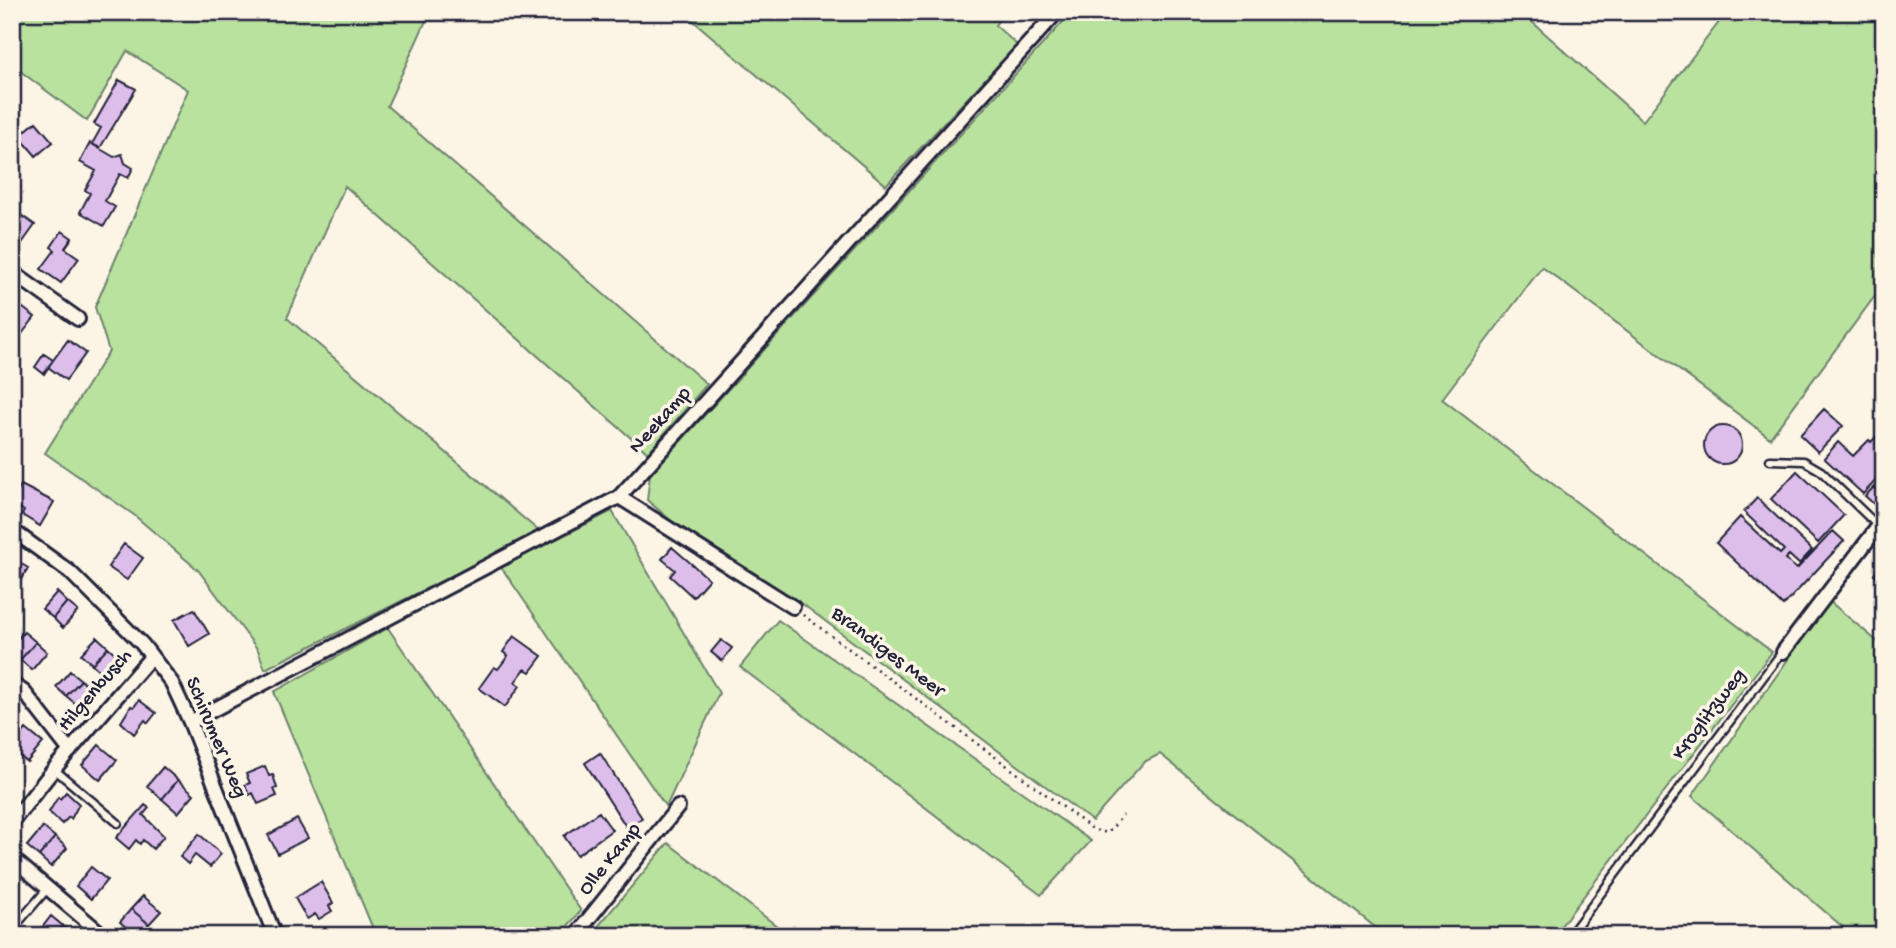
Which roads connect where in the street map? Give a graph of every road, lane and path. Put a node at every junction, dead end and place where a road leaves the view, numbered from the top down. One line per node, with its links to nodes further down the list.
1 (1056, 12): 5 (street, Neekamp)
2 (12, 272): 3 (street)
3 (78, 319)
4 (1770, 460): 6 (lane)
5 (619, 497): 8 (street); 12 (street, Neekamp)
6 (1881, 522): 9 (street, Kroglitzweg)
7 (12, 530): 10 (street, Schirumer Weg)
8 (793, 607): 16 (path, Brandiges Meer)
9 (1783, 652): 25 (lane, Kroglitzweg)
10 (151, 657): 12 (street, Schirumer Weg); 13 (street, Hilgenbusch)
11 (12, 684): 13 (street, Hilgenbusch)
12 (190, 722): 23 (street, Schirumer Weg)
13 (70, 751): 14 (street, Hilgenbusch)
14 (54, 769): 17 (street, Hilgenbusch); 18 (lane)
15 (678, 807): 24 (street, Olle Kamp)
16 (1123, 815)
17 (12, 822)
18 (118, 823)
19 (12, 858): 20 (street)
20 (48, 888): 21 (lane); 22 (street)
21 (12, 930)
22 (104, 936)
23 (275, 936)
24 (575, 936)
25 (1569, 936)

